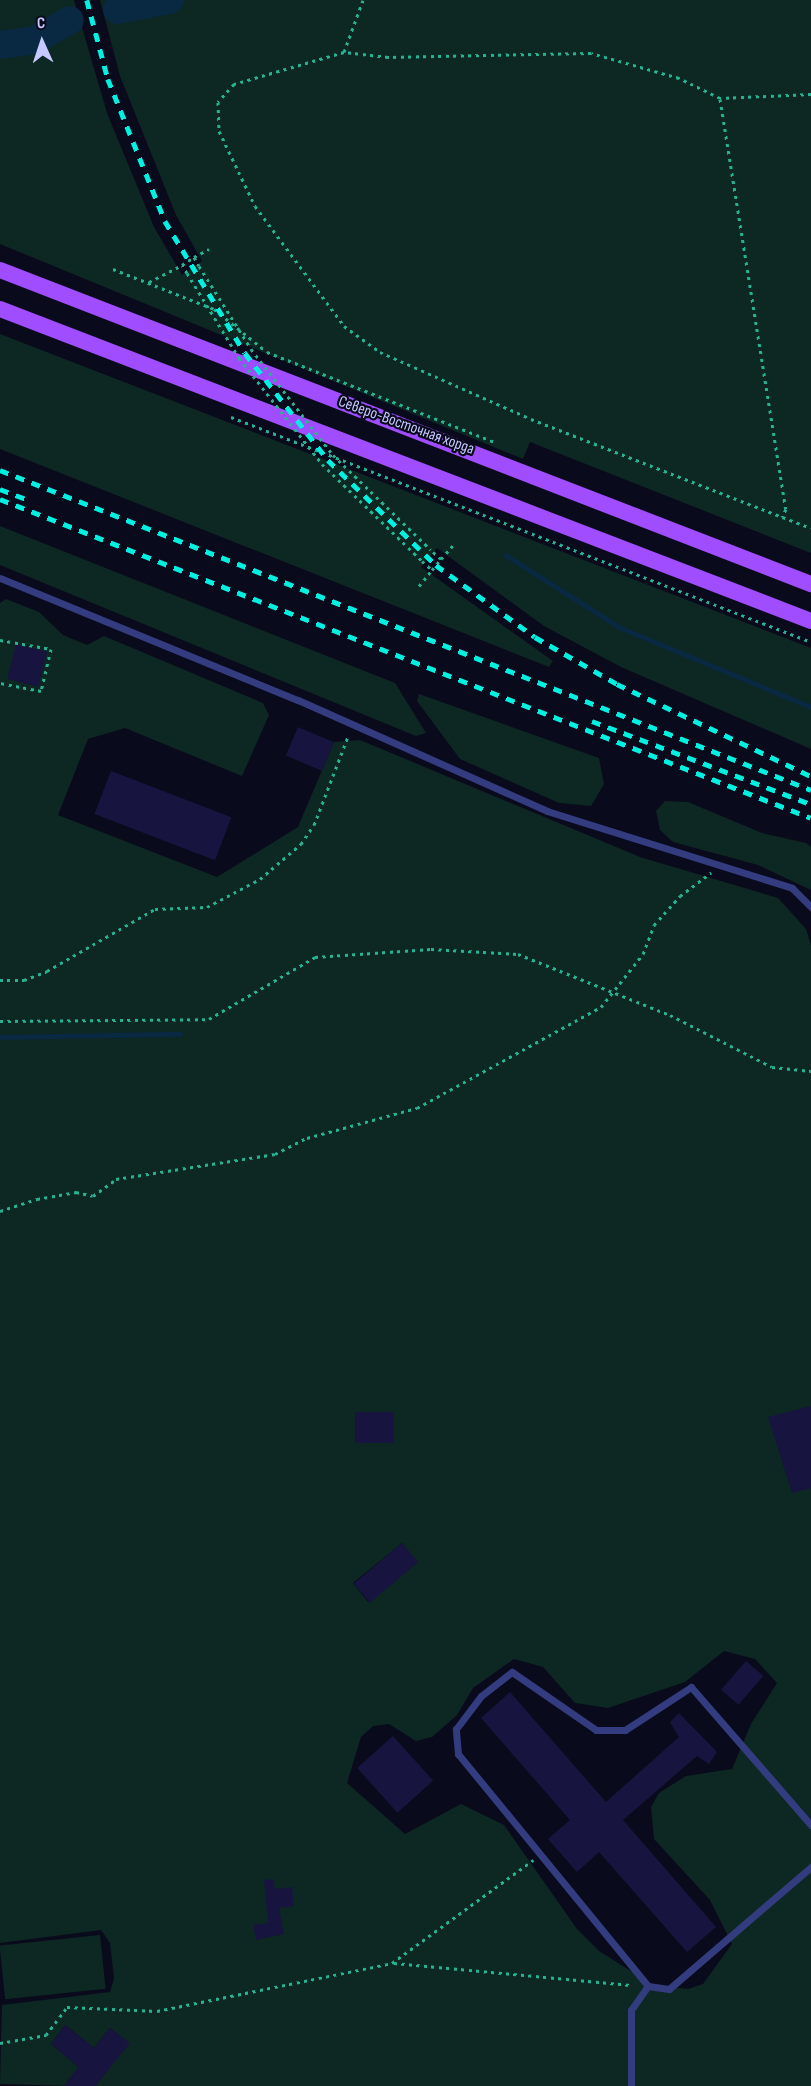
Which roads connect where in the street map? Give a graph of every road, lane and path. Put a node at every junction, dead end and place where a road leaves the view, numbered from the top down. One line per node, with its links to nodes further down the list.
1 (363, 0): 2 (path)
2 (344, 52): 4 (path); 14 (path)
3 (811, 94): 4 (path)
4 (720, 98): 14 (path)
5 (209, 249): 6 (path)
6 (194, 257): 7 (path); 17 (path, bridge)
7 (182, 265): 10 (path); 18 (path, bridge)
8 (113, 268): 10 (path)
9 (0, 270): 20 (main road, Северо-Восточная хорда)
10 (148, 283): 13 (path)
11 (0, 309): 22 (main road, Северо-Восточная хорда)
12 (222, 413): 24 (path)
13 (503, 446)
14 (782, 517): 15 (path)
15 (811, 528)
16 (454, 544): 17 (path)
17 (441, 559): 18 (path)
18 (432, 570): 21 (path)
19 (0, 578): 26 (lane)
20 (811, 584)
21 (419, 586)
22 (811, 621)
23 (0, 640): 25 (path)
24 (811, 642)
25 (0, 683)
26 (353, 724): 27 (lane); 29 (path)
27 (723, 865): 28 (lane); 30 (path)
28 (811, 907)
29 (0, 980)
30 (612, 991): 31 (path); 32 (path); 33 (path)
31 (0, 1021)
32 (811, 1071)
33 (0, 1212)
34 (811, 1825): 35 (lane)
35 (543, 1853): 37 (path); 38 (lane)
36 (811, 1867): 38 (lane)
37 (392, 1963): 38 (path); 39 (path)
38 (648, 1986): 40 (lane)
39 (0, 2043)
40 (632, 2086)

